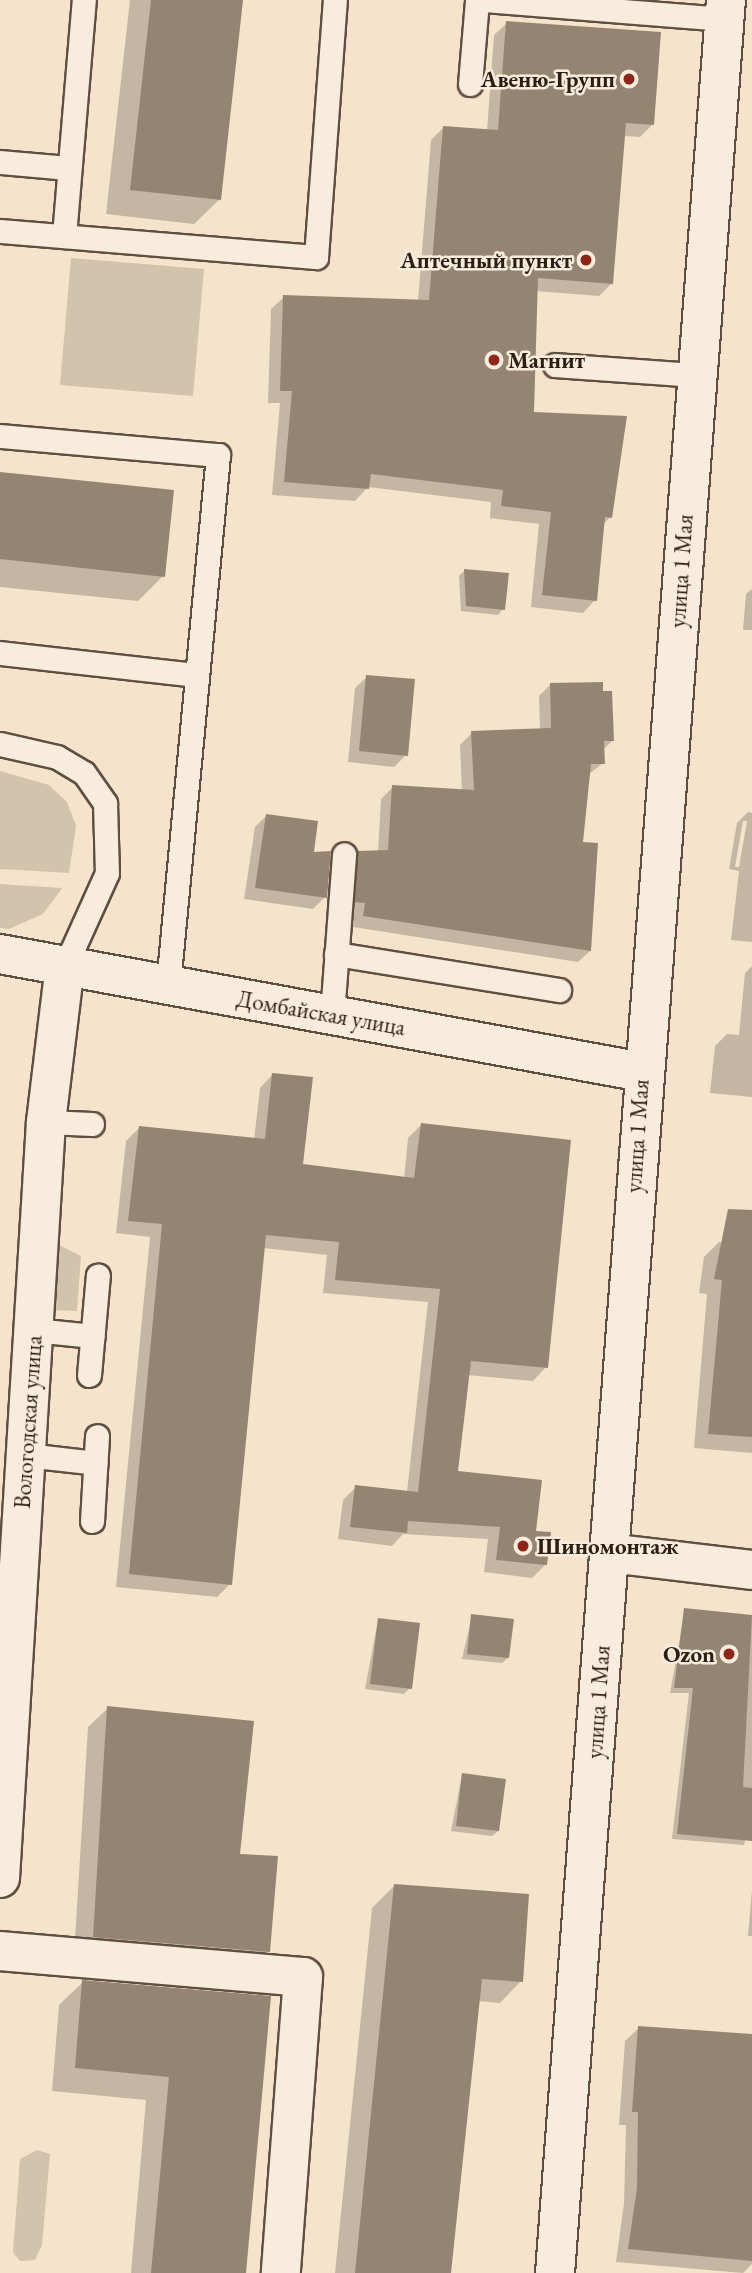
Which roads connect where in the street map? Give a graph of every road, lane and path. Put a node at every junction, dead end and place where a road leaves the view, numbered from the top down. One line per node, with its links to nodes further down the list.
1 (84, 0): 8 (lane)
2 (335, 0): 10 (lane)
3 (477, 0): 6 (lane)
4 (483, 0): 5 (lane)
5 (726, 10): 12 (street, улица 1 Мая)
6 (470, 84)
7 (0, 162): 8 (lane)
8 (68, 168): 10 (lane)
9 (0, 231): 10 (lane)
10 (64, 236)
11 (555, 365): 12 (lane)
12 (696, 375): 24 (street, улица 1 Мая)
13 (0, 436): 15 (lane)
14 (0, 653): 15 (lane)
15 (197, 674): 21 (lane)
16 (0, 744): 20 (lane)
17 (344, 854): 19 (lane)
18 (0, 954): 20 (street, Домбайская улица)
19 (337, 954): 22 (lane); 23 (lane)
20 (65, 966): 21 (street, Домбайская улица); 25 (street, Вологодская улица)
21 (168, 985): 23 (street, Домбайская улица)
22 (559, 990)
23 (332, 1015): 24 (street, Домбайская улица)
24 (642, 1072): 35 (street, улица 1 Мая)
25 (46, 1122): 26 (lane); 28 (street, Вологодская улица)
26 (92, 1124)
27 (98, 1275): 29 (lane)
28 (34, 1330): 29 (lane); 32 (street, Вологодская улица)
29 (93, 1336): 30 (lane)
30 (89, 1375)
31 (97, 1436): 33 (lane)
32 (26, 1455): 33 (lane); 37 (street, Вологодская улица)
33 (96, 1463): 34 (lane)
34 (92, 1521)
35 (610, 1553): 36 (street); 40 (street, улица 1 Мая)
36 (752, 1570)
37 (0, 1878)
38 (0, 1951): 39 (street)
39 (281, 2273)
40 (555, 2273)

